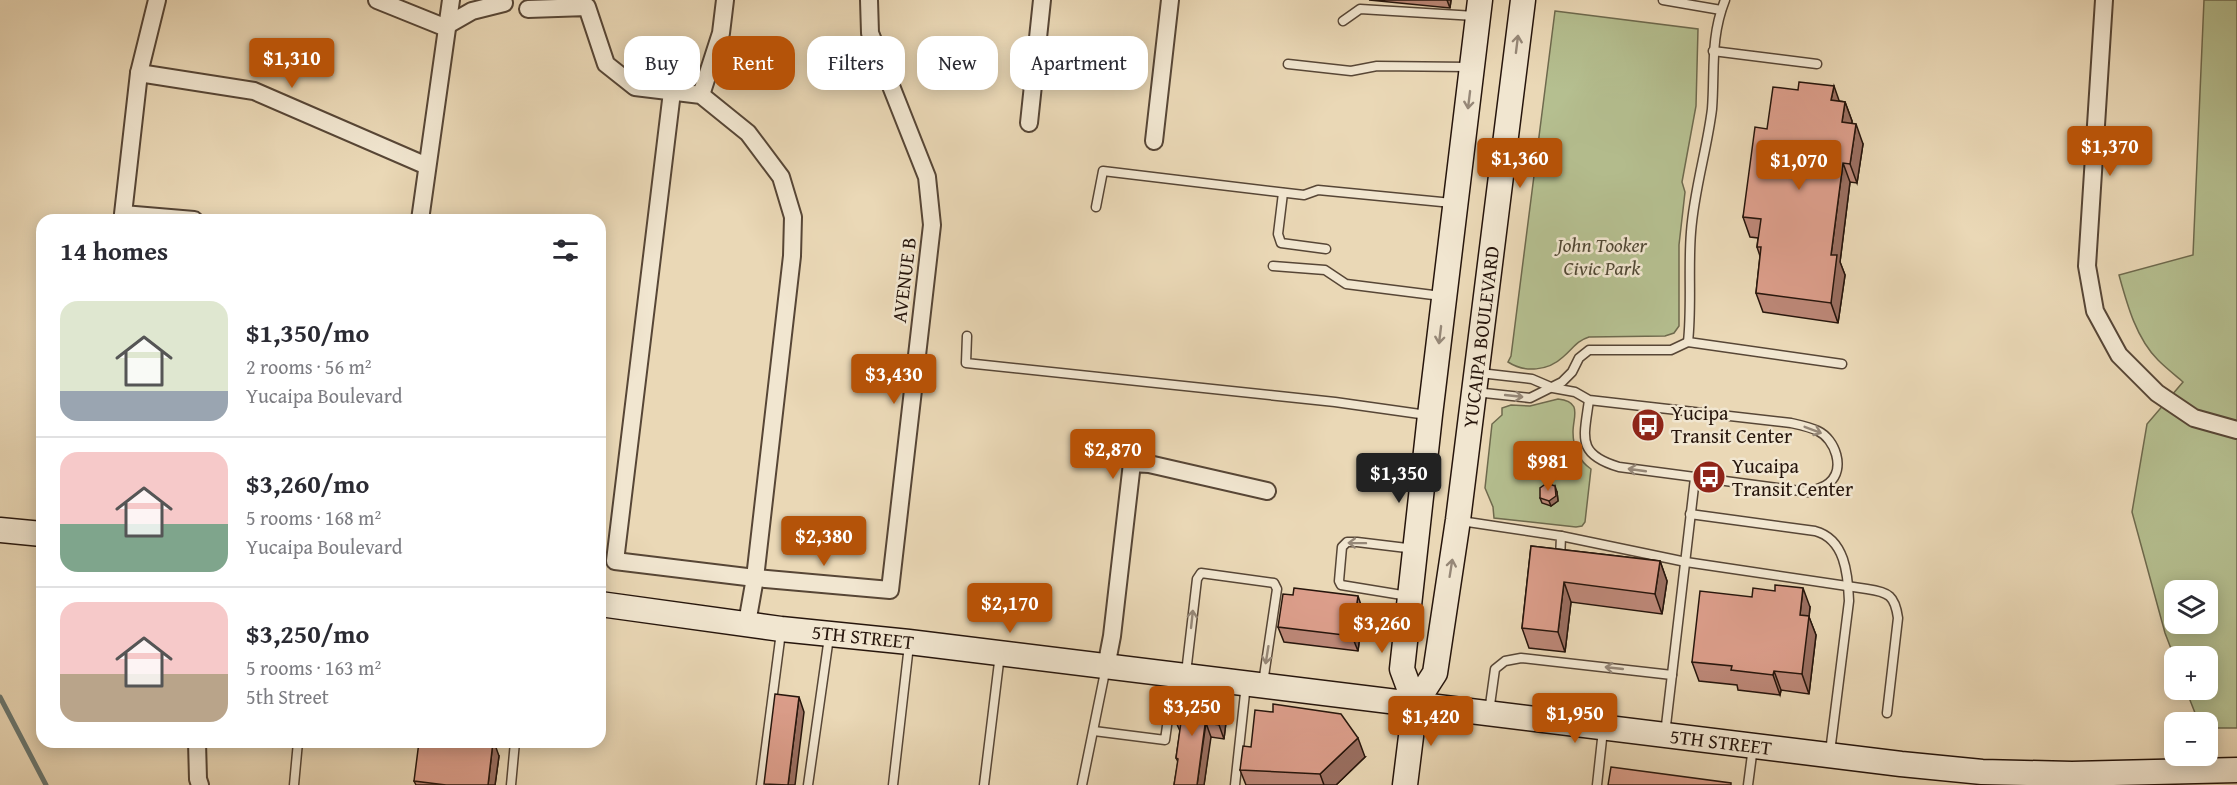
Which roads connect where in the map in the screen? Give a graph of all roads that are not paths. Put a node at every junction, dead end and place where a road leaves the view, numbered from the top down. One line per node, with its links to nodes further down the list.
1 (157, 0): 23 (street)
2 (377, 0): 18 (street)
3 (451, 0): 18 (street)
4 (725, 0): 25 (street)
5 (868, 0): 55 (street, AVENUE B)
6 (1042, 0): 26 (street)
7 (1170, 0): 27 (street)
8 (1523, 0): 40 (main road, YUCAIPA BOULEVARD, one-way to 8)
9 (1663, 0): 16 (lane)
10 (1725, 0): 16 (lane)
11 (2104, 0): 44 (street)
12 (504, 3): 18 (street)
13 (587, 3): 15 (street); 24 (street)
14 (1479, 8): 17 (lane); 22 (main road, YUCAIPA BOULEVARD)
15 (528, 9)
16 (1721, 10): 19 (lane)
17 (1342, 21)
18 (448, 25): 28 (street)
19 (1713, 51): 21 (lane); 38 (lane)
20 (1288, 64): 22 (lane)
21 (1817, 64)
22 (1473, 68): 30 (main road, YUCAIPA BOULEVARD, one-way to 30)
23 (139, 72): 28 (street); 32 (street)
24 (672, 92): 25 (street); 55 (street)
25 (701, 95): 55 (street)
26 (1029, 123)
27 (1154, 141)
28 (428, 166): 33 (street)
29 (1283, 193): 30 (lane); 31 (lane); 34 (lane)
30 (1456, 203): 36 (main road, YUCAIPA BOULEVARD)
31 (1096, 207)
32 (123, 214)
33 (421, 214)
34 (1326, 249)
35 (1273, 266): 36 (lane)
36 (1444, 297): 43 (main road, YUCAIPA BOULEVARD, one-way to 43)
37 (967, 336): 43 (lane)
38 (1688, 342): 39 (lane); 41 (lane)
39 (1842, 364)
40 (1475, 382): 41 (lane); 41 (lane, one-way to 41); 48 (main road, YUCAIPA BOULEVARD)
41 (1553, 388): 42 (lane)
42 (1589, 400): 45 (lane, one-way to 42); 45 (lane, one-way to 45)
43 (1430, 415): 52 (main road, YUCAIPA BOULEVARD)
44 (2237, 430)
45 (1695, 478): 47 (lane)
46 (1267, 491): 64 (street)
47 (1690, 514): 54 (lane); 56 (lane)
48 (1458, 520): 51 (lane); 68 (main road, YUCAIPA BOULEVARD, one-way to 48)
49 (0, 530): 50 (main road)
50 (36, 533)
51 (1561, 536): 53 (lane); 54 (lane)
52 (1415, 549): 57 (main road, YUCAIPA BOULEVARD); 57 (lane, one-way to 57)
53 (1560, 560)
54 (1686, 562): 56 (lane); 65 (lane)
55 (754, 578): 59 (street)
56 (1849, 586): 70 (lane); 78 (lane)
57 (1410, 597): 68 (main road, YUCAIPA BOULEVARD)
58 (606, 605): 59 (main road, 5TH STREET)
59 (747, 623): 60 (main road, 5TH STREET)
60 (781, 629): 61 (main road, 5TH STREET); 85 (lane)
61 (830, 634): 62 (main road, 5TH STREET); 86 (lane)
62 (909, 642): 63 (main road, 5TH STREET); 87 (lane)
63 (1000, 653): 64 (main road, 5TH STREET); 88 (lane)
64 (1106, 667): 66 (main road, 5TH STREET); 72 (lane)
65 (1672, 675): 69 (lane, one-way to 69); 73 (lane)
66 (1180, 676): 67 (main road, 5TH STREET); 67 (lane, one-way to 67); 72 (lane)
67 (1254, 685): 68 (main road, 5TH STREET); 90 (lane)
68 (1415, 704): 69 (main road, 5TH STREET); 91 (main road, YUCAIPA BOULEVARD)
69 (1490, 712): 71 (main road, 5TH STREET)
70 (1887, 713)
71 (1603, 727): 73 (main road, 5TH STREET); 92 (lane)
72 (1094, 730): 89 (lane)
73 (1665, 735): 74 (main road, 5TH STREET)
74 (1753, 746): 78 (main road, 5TH STREET); 93 (lane)
75 (198, 748): 82 (street)
76 (297, 748): 83 (lane)
77 (514, 748): 84 (lane)
78 (1830, 755): 80 (main road, 5TH STREET)
79 (2237, 770): 81 (main road, 5TH STREET)
80 (2001, 778): 81 (main road, 5TH STREET)
81 (2071, 779)
82 (200, 785)
83 (294, 785)
84 (511, 785)
85 (761, 785)
86 (808, 785)
87 (893, 785)
88 (984, 785)
89 (1082, 785)
90 (1235, 785)
91 (1405, 785)
92 (1597, 785)
93 (1748, 785)

